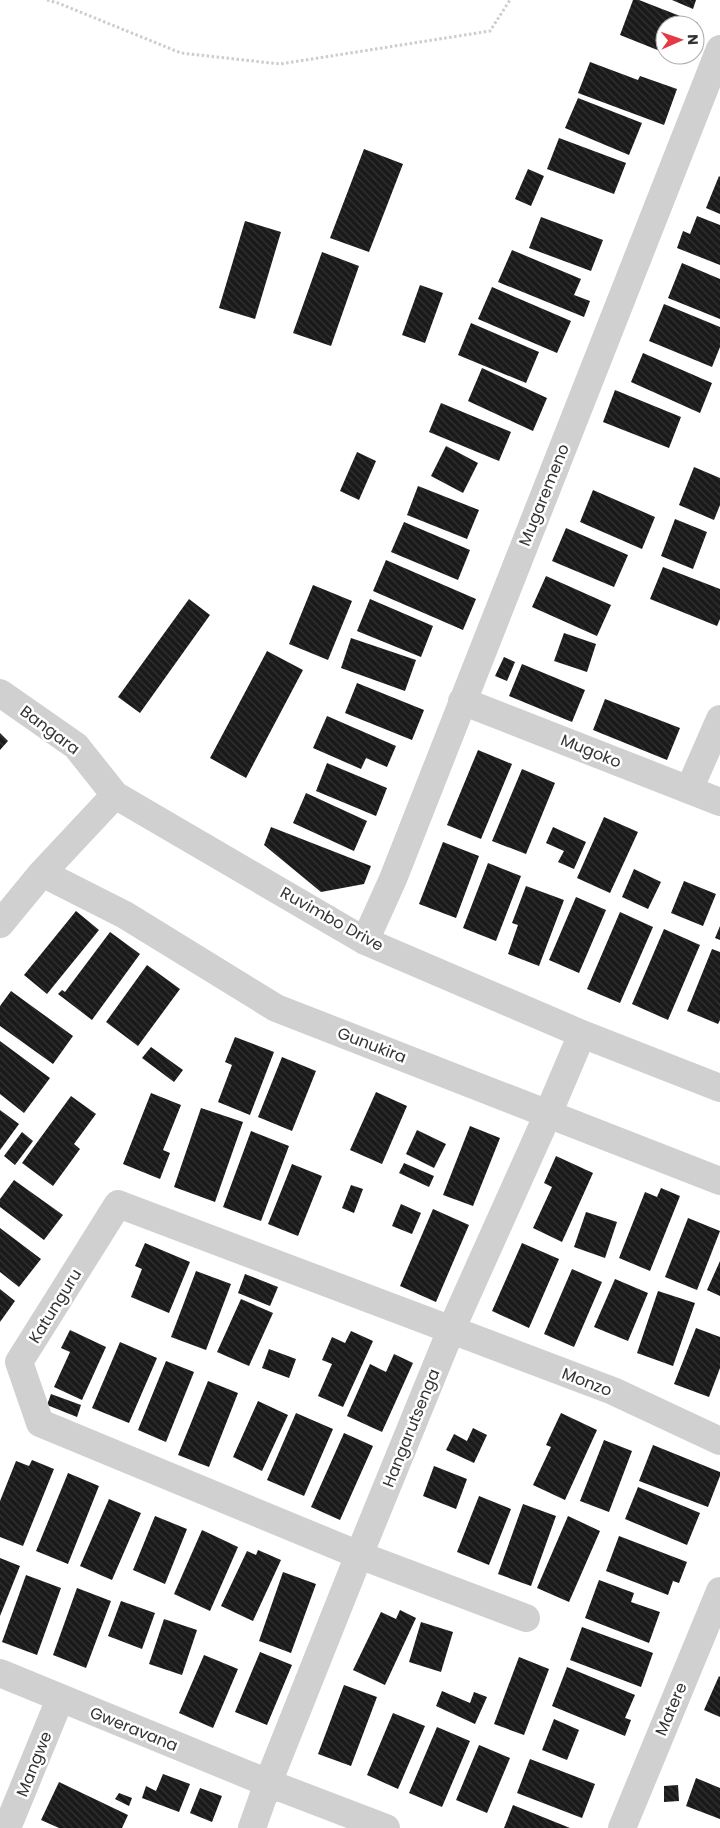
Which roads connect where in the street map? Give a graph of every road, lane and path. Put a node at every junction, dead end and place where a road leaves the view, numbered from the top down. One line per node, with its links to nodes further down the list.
1 (47, 0): 2 (path)
2 (510, 0)
3 (720, 49): 5 (street, Mugaremeno)
4 (0, 693): 8 (street, Bangara)
5 (462, 701): 7 (street, Mugoko); 12 (street, Mugaremeno)
6 (720, 719): 7 (street)
7 (689, 790): 9 (street, Mugoko)
8 (115, 795): 10 (street); 12 (street, Ruvimbo Drive)
9 (720, 802)
10 (42, 874): 11 (street); 15 (street, Gunukira)
11 (0, 924)
12 (365, 941): 13 (street, Ruvimbo Drive)
13 (582, 1034): 14 (street, Ruvimbo Drive); 15 (street, Hangarutsenga)
14 (720, 1088)
15 (548, 1114): 16 (street, Gunukira); 17 (street, Hangarutsenga)
16 (720, 1181)
17 (451, 1330): 18 (street, Monzo); 19 (street, Hangarutsenga); 19 (street, Katunguru)
18 (720, 1441)
19 (359, 1555): 21 (street); 24 (street, Hangarutsenga)
20 (720, 1591): 28 (street, Matere)
21 (526, 1618)
22 (0, 1673): 23 (street, Gweravana)
23 (60, 1699): 24 (street, Gweravana); 25 (street, Mangwe)
24 (268, 1783): 26 (street, Hangarutsenga); 27 (street, Gweravana)
25 (7, 1828)
26 (252, 1828)
27 (386, 1828)
28 (622, 1828)

